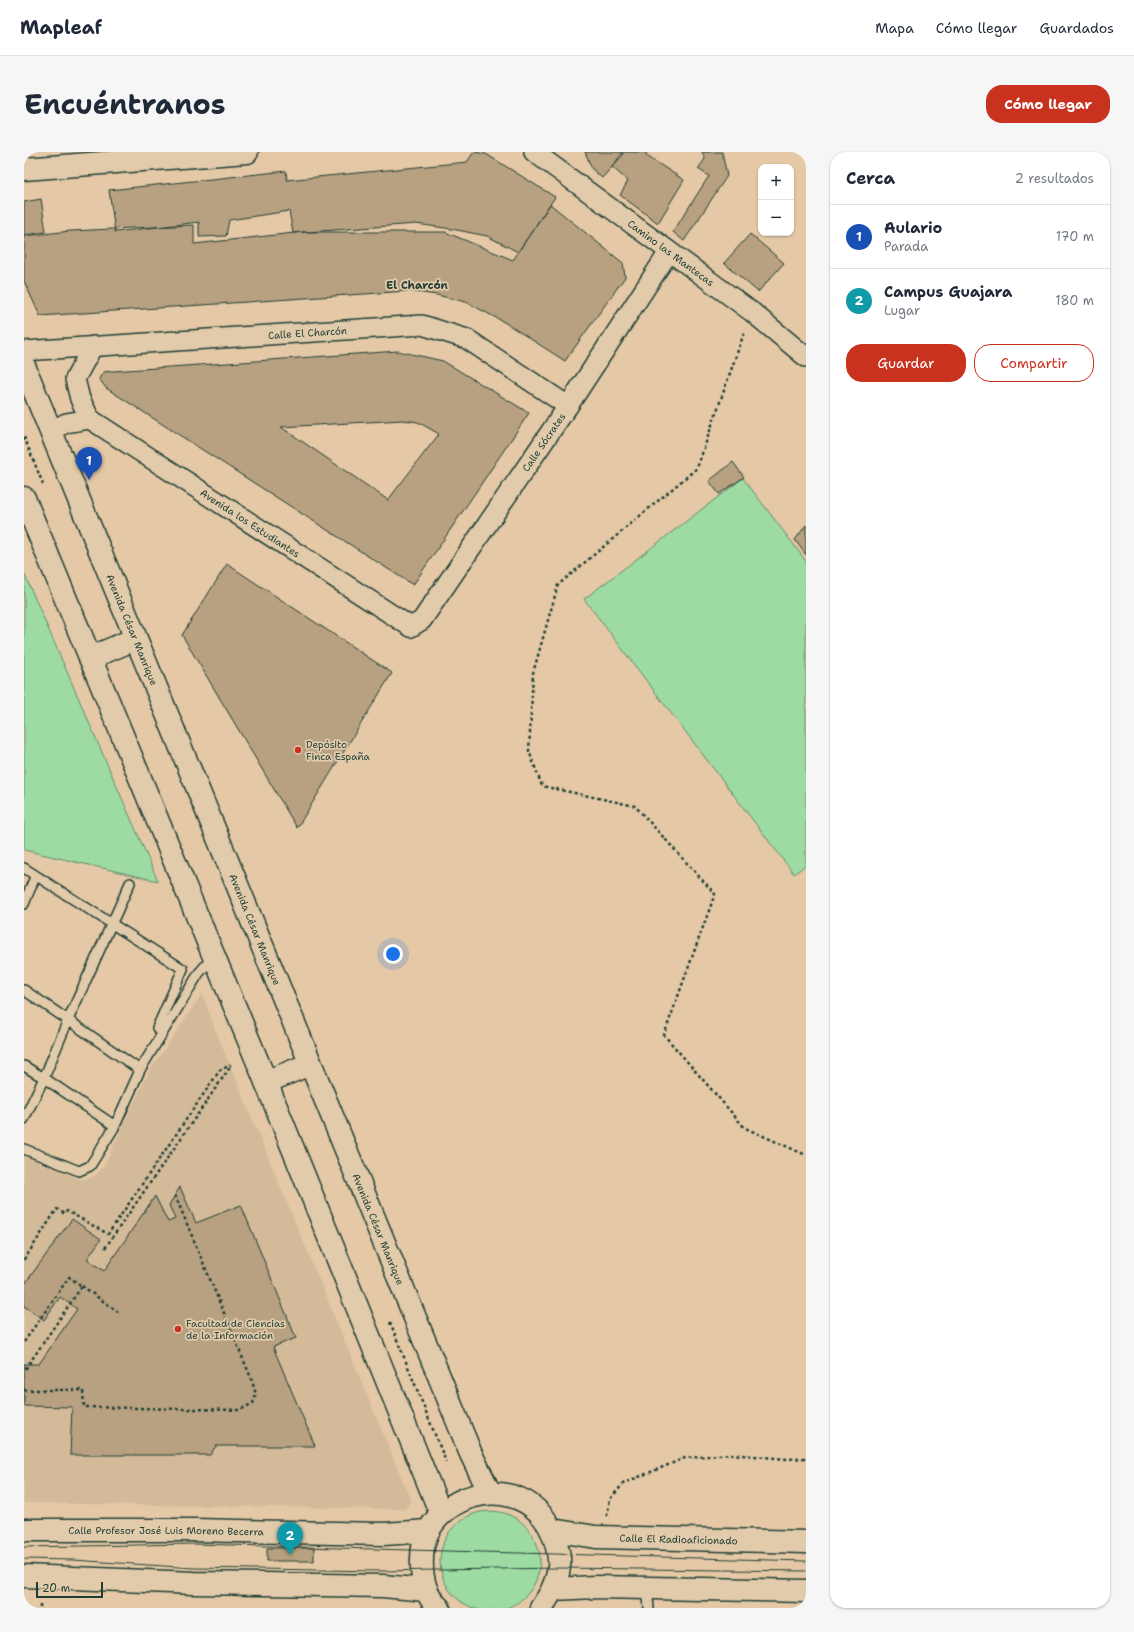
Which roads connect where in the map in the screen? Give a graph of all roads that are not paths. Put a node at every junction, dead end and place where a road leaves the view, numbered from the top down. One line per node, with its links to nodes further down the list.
1 (248, 152): 3 (street)
2 (534, 152): 4 (street, Camino las Mantecas)
3 (24, 169)
4 (669, 252): 7 (street, Camino las Mantecas); 9 (street, Calle Sócrates)
5 (93, 346): 6 (street, Calle El Charcón); 9 (street, Calle El Charcón); 10 (street)
6 (24, 351)
7 (806, 357)
8 (24, 366): 11 (street, Avenida César Manrique)
9 (568, 406): 13 (street, Calle Sócrates)
10 (90, 419): 11 (street); 13 (street, Avenida los Estudiantes)
11 (50, 432): 14 (street, Avenida César Manrique)
12 (24, 498): 15 (street)
13 (411, 627)
14 (135, 638): 15 (street); 25 (street, Avenida César Manrique)
15 (90, 658): 21 (street)
16 (24, 868): 17 (lane)
17 (35, 877): 19 (lane); 20 (lane)
18 (130, 883): 20 (lane)
19 (24, 904)
20 (112, 923): 23 (lane); 24 (lane)
21 (213, 956): 24 (lane); 29 (street)
22 (24, 990): 23 (lane)
23 (68, 1020): 27 (lane); 28 (lane)
24 (162, 1034): 27 (lane)
25 (310, 1064): 29 (street); 33 (street, Avenida César Manrique)
26 (24, 1066): 28 (lane)
27 (140, 1070): 31 (lane)
28 (44, 1078): 30 (lane); 31 (lane)
29 (266, 1082): 34 (street)
30 (24, 1119)
31 (115, 1126): 32 (lane)
32 (24, 1149)
33 (490, 1493): 34 (street); 36 (street)
34 (434, 1522): 35 (street, Calle Profesor José Luis Moreno Becerra); 40 (street)
35 (24, 1530)
36 (552, 1530): 37 (street, Calle El Radioaficionado); 39 (street)
37 (806, 1542)
38 (24, 1576): 40 (street)
39 (554, 1589): 42 (street); 44 (street)
40 (426, 1590): 43 (street)
41 (806, 1591): 42 (street)
42 (648, 1598)
43 (439, 1608)
44 (541, 1608)

